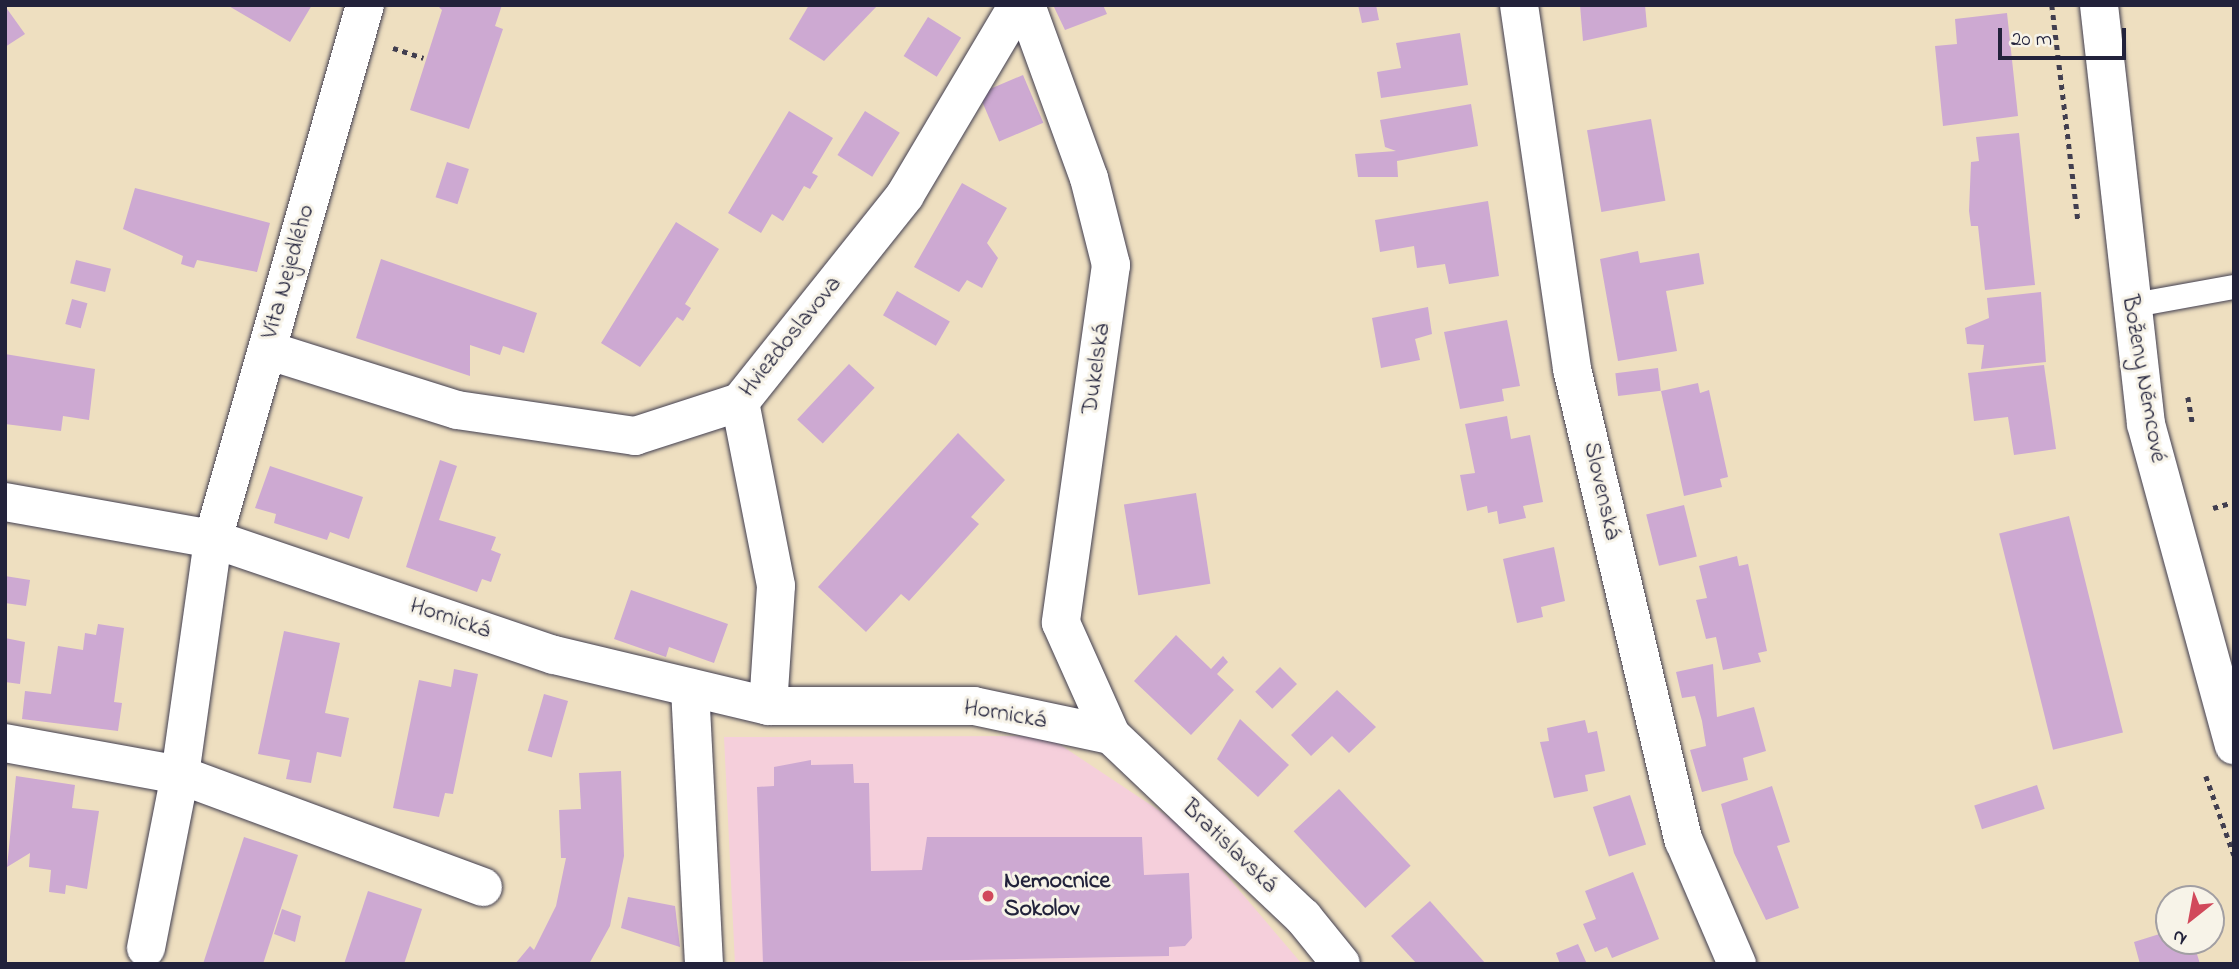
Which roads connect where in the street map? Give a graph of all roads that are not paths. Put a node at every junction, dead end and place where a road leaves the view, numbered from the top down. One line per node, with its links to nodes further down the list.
1 (365, 5): 8 (street, Víta Nejedlého)
2 (1018, 5): 9 (street, Hviezdoslavova)
3 (1026, 5): 14 (street, Dukelská)
4 (2099, 5): 7 (street, Boženy Němcové)
5 (1516, 11): 22 (street, Slovenská)
6 (2234, 287): 7 (lane)
7 (2129, 306): 16 (street, Boženy Němcové)
8 (267, 350): 9 (street, Hviezdoslavova); 11 (street, Víta Nejedlého)
9 (740, 402): 13 (street)
10 (5, 502): 11 (street, Hornická)
11 (213, 539): 12 (street, Hornická); 17 (street)
12 (690, 688): 13 (street, Hornická); 20 (street)
13 (768, 706): 14 (street, Hornická)
14 (1111, 735): 21 (street, Bratislavská)
15 (5, 743): 17 (street)
16 (2234, 745)
17 (180, 775): 18 (street); 19 (street)
18 (483, 887)
19 (146, 948)
20 (704, 964)
21 (1341, 964)
22 (1737, 964)

